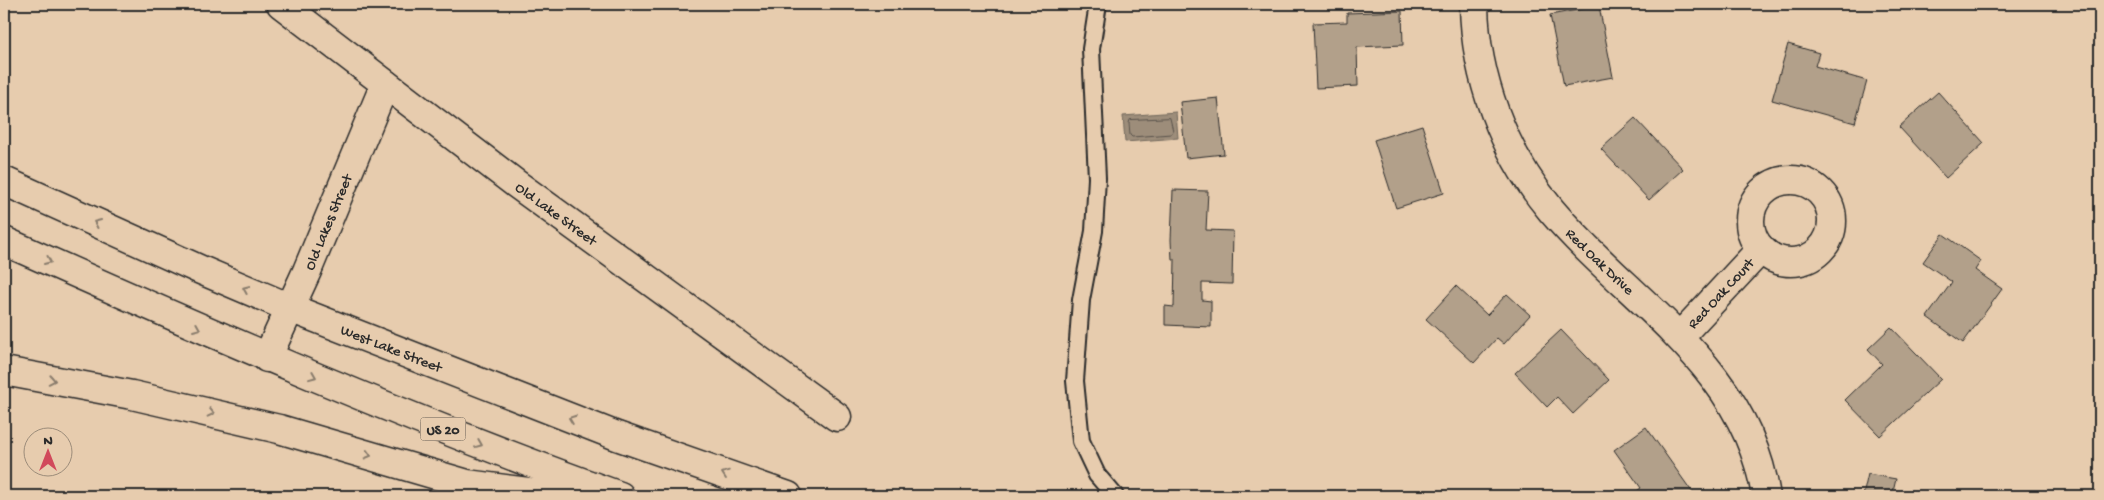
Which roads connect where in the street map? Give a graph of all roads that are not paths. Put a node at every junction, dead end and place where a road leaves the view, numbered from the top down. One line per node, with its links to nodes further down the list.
1 (281, 4): 4 (main road, Old Lake Street)
2 (1098, 4): 16 (lane)
3 (1474, 4): 9 (main road, Red Oak Drive)
4 (386, 84): 8 (main road, Old Lakes Street); 12 (main road, Old Lake Street)
5 (4, 181): 8 (main road, West Lake Street, one-way to 5)
6 (4, 241): 10 (main road, US 20, one-way to 10)
7 (1761, 249): 9 (main road, Red Oak Court)
8 (290, 308): 10 (main road, Old Lakes Street); 15 (main road, West Lake Street, one-way to 8)
9 (1680, 336): 17 (main road, Red Oak Drive)
10 (267, 358): 14 (main road, US 20, one-way to 14)
11 (4, 371): 13 (main road, one-way to 13)
12 (837, 417)
13 (560, 496)
14 (620, 496)
15 (788, 496)
16 (1115, 496)
17 (1766, 496)

